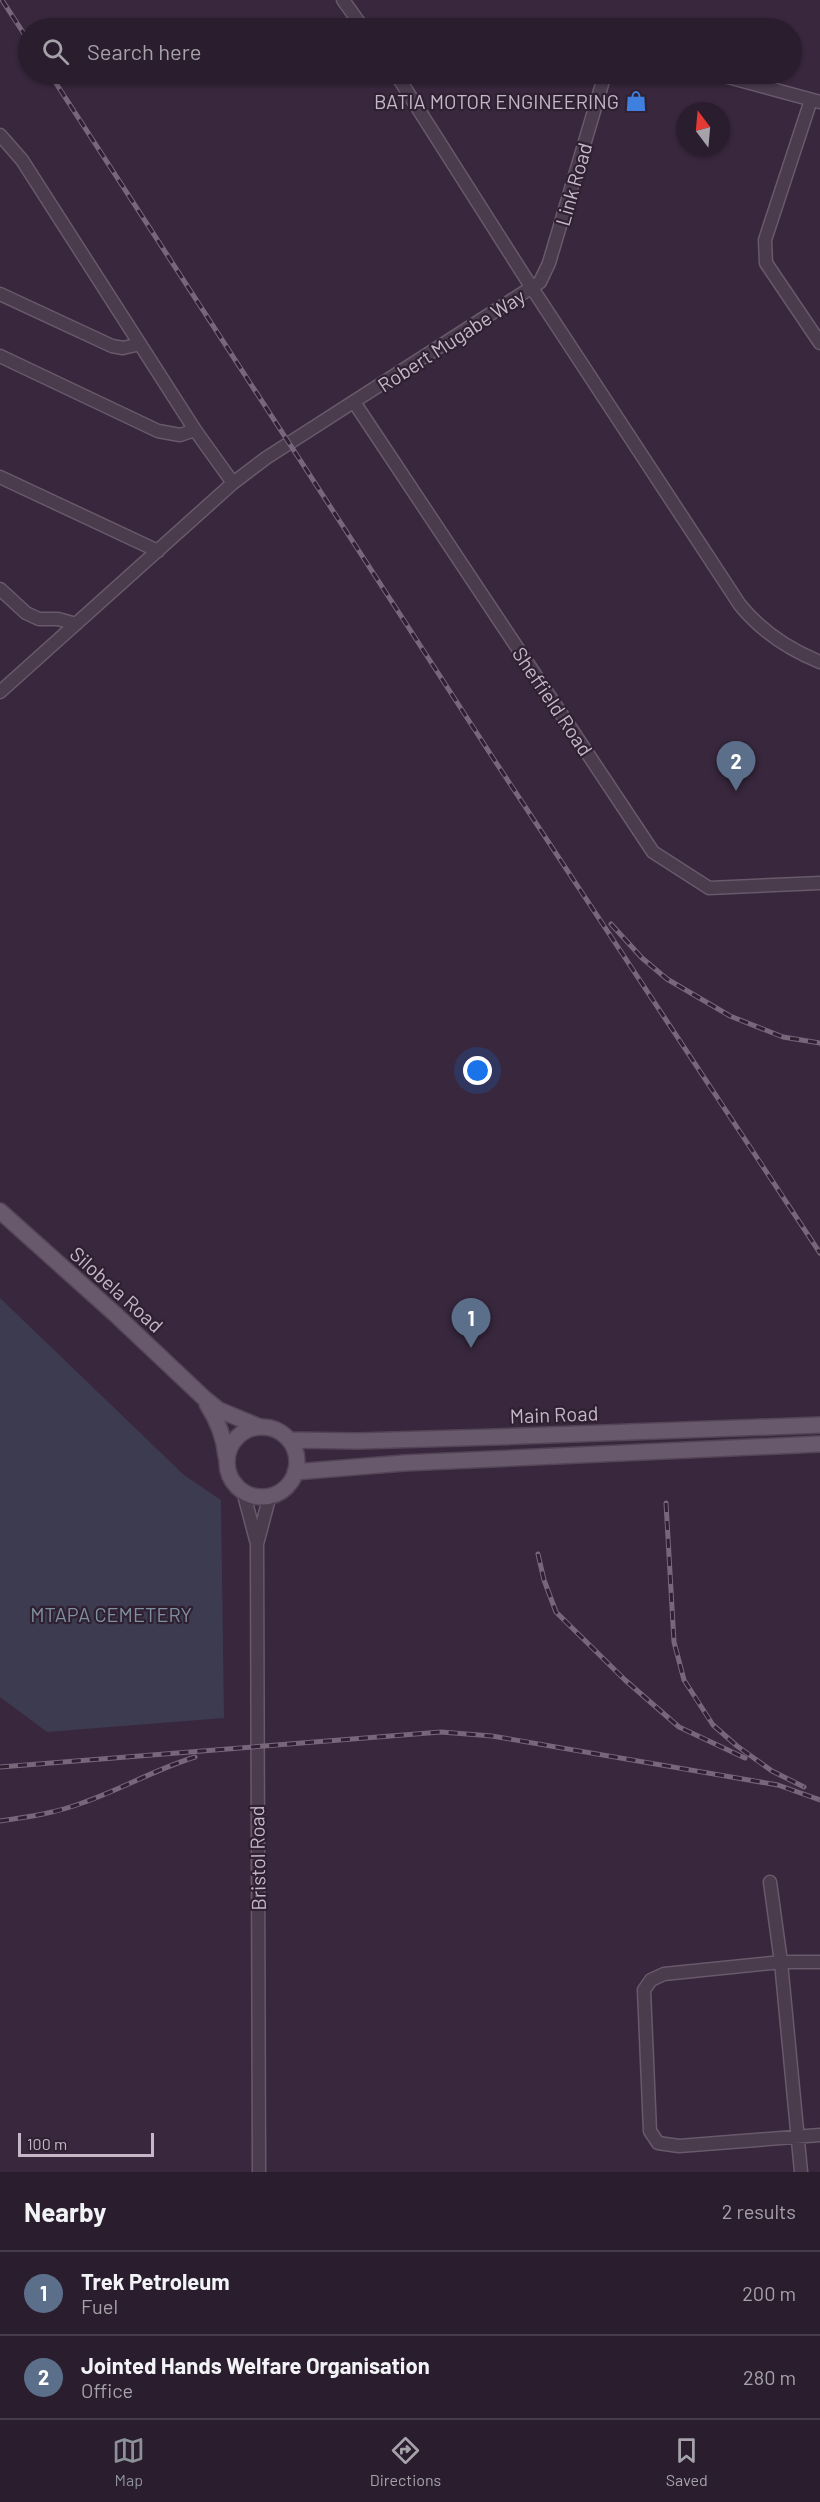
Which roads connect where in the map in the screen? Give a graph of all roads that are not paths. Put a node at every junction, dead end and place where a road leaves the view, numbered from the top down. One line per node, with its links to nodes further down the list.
1 (343, 0): 2 (street)
2 (356, 18)
3 (402, 84): 10 (street)
4 (602, 84): 10 (street, Link Road)
5 (753, 84): 6 (street)
6 (815, 101): 12 (street)
7 (0, 135): 8 (street)
8 (12, 149): 9 (street); 13 (street)
9 (0, 155)
10 (532, 288): 15 (street, Robert Mugabe Way); 24 (street, Robert Mugabe Way)
11 (0, 294): 13 (street)
12 (820, 343)
13 (141, 344): 16 (street)
14 (0, 356): 16 (street)
15 (354, 402): 18 (street, Robert Mugabe Way); 26 (street, Sheffield Road)
16 (195, 430): 18 (street)
17 (0, 477): 19 (street)
18 (233, 483): 19 (street, Robert Mugabe Way)
19 (158, 551): 22 (street, Robert Mugabe Way)
20 (0, 589): 21 (street)
21 (39, 620): 22 (street); 23 (street)
22 (76, 624): 23 (street, Robert Mugabe Way)
23 (61, 637): 25 (street, Robert Mugabe Way)
24 (820, 662)
25 (0, 692)
26 (820, 883)
27 (0, 1211): 28 (main road, Silobela Road)
28 (204, 1398): 30 (main road, Silobela Road); 35 (main road, Silobela Road)
29 (820, 1425): 31 (main road, Main Road)
30 (260, 1427): 32 (main road); 35 (main road)
31 (725, 1428): 32 (main road, Main Road); 34 (main road)
32 (289, 1440): 36 (main road)
33 (820, 1444): 34 (main road)
34 (727, 1448): 36 (main road)
35 (227, 1460): 37 (main road)
36 (295, 1472): 38 (main road)
37 (243, 1491): 38 (main road); 39 (street, Bristol Road)
38 (270, 1495): 39 (street, Bristol Road)
39 (257, 1544): 45 (street, Bristol Road)
40 (770, 1882): 41 (street)
41 (782, 1962): 42 (street); 44 (street); 44 (street)
42 (820, 1962)
43 (820, 2135): 44 (street)
44 (799, 2136): 46 (street)
45 (259, 2172)
46 (801, 2172)

